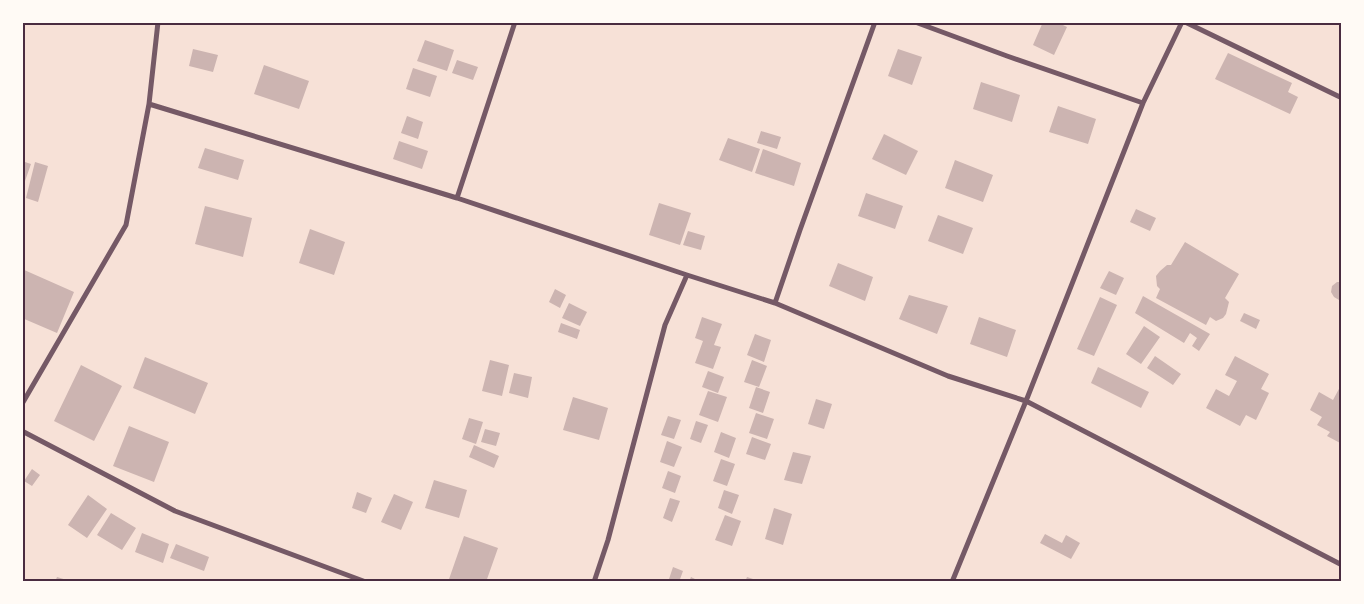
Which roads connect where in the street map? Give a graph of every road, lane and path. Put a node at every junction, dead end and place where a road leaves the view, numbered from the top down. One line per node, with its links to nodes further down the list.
1 (158, 22): 8 (street)
2 (514, 22): 9 (street)
3 (875, 22): 11 (street)
4 (916, 22): 7 (street)
5 (1184, 22): 6 (street); 7 (street)
6 (1342, 98)
7 (1143, 103): 12 (street)
8 (150, 104): 9 (street); 13 (street)
9 (457, 198): 10 (street)
10 (687, 275): 11 (street); 17 (street)
11 (775, 303): 12 (street)
12 (1026, 401): 15 (street); 18 (street)
13 (22, 404)
14 (22, 431): 16 (street)
15 (1342, 564)
16 (366, 582)
17 (594, 582)
18 (952, 582)

